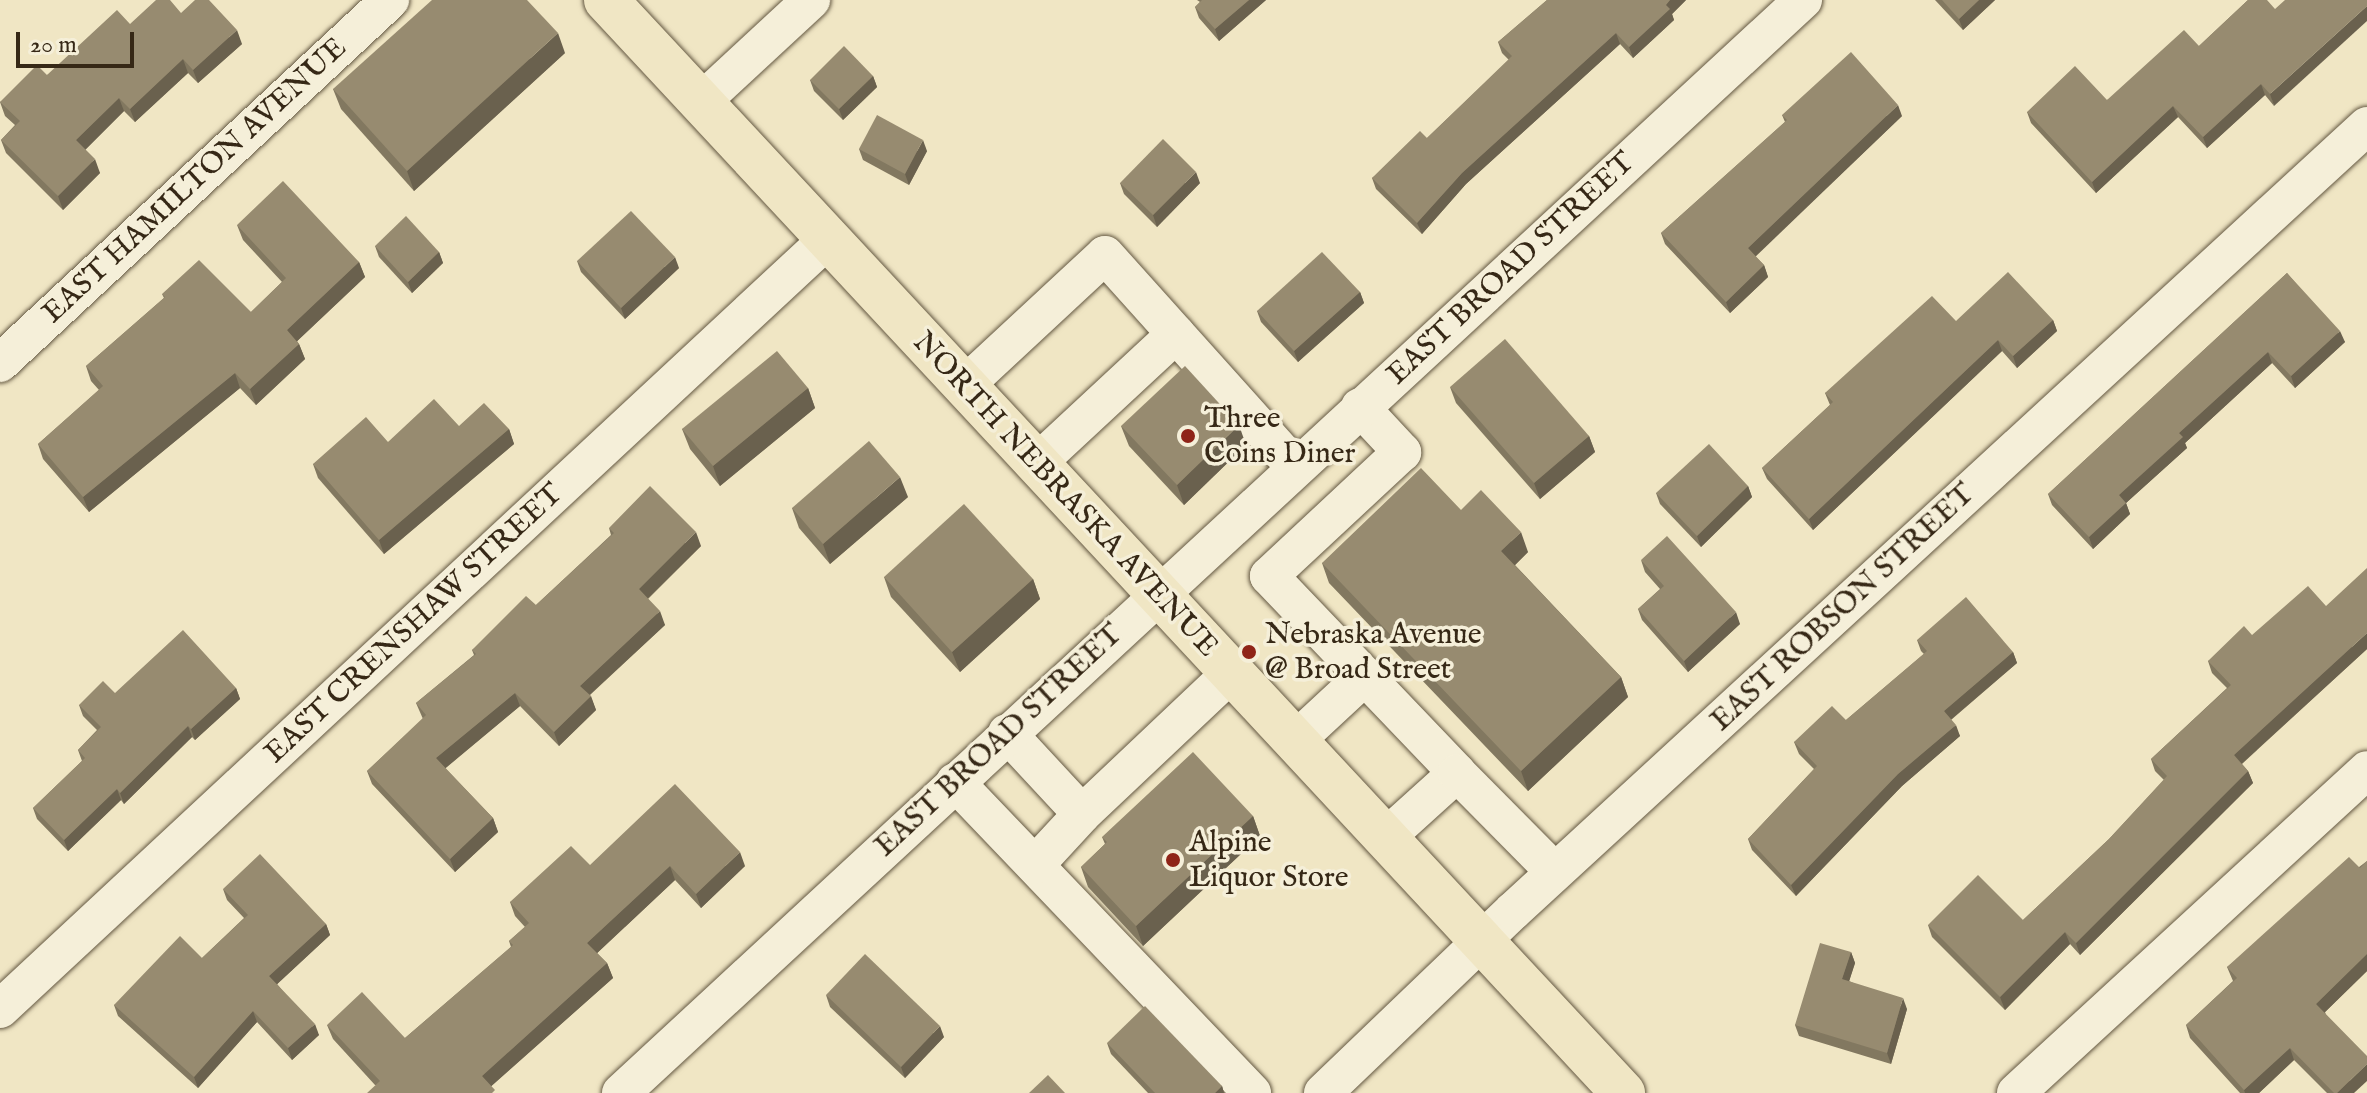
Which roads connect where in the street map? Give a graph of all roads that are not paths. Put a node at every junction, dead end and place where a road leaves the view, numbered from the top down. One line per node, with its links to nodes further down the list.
1 (390, 0): 9 (street, EAST HAMILTON AVENUE)
2 (606, 0): 5 (main road, NORTH NEBRASKA AVENUE)
3 (811, 0): 5 (street)
4 (1803, 0): 11 (street, EAST BROAD STREET)
5 (701, 102): 7 (main road, NORTH NEBRASKA AVENUE)
6 (2367, 126): 25 (street, EAST ROBSON STREET)
7 (828, 239): 10 (main road, NORTH NEBRASKA AVENUE); 27 (street, EAST CRENSHAW STREET)
8 (1176, 334): 10 (street); 12 (street); 13 (street)
9 (0, 363)
10 (964, 386): 12 (main road, NORTH NEBRASKA AVENUE)
11 (1360, 407): 13 (street, EAST BROAD STREET); 16 (street)
12 (1036, 464): 14 (main road, NORTH NEBRASKA AVENUE)
13 (1295, 467): 14 (street, EAST BROAD STREET)
14 (1157, 593): 15 (main road, NORTH NEBRASKA AVENUE); 17 (street, EAST BROAD STREET)
15 (1230, 674): 18 (main road, NORTH NEBRASKA AVENUE); 22 (street)
16 (1365, 676): 18 (street); 20 (street)
17 (1007, 733): 21 (street, EAST BROAD STREET); 22 (street)
18 (1294, 742): 23 (main road, NORTH NEBRASKA AVENUE)
19 (2367, 770): 32 (street)
20 (1457, 773): 23 (street); 25 (street)
21 (955, 782): 24 (street); 28 (street, EAST BROAD STREET)
22 (1082, 814): 24 (street)
23 (1385, 838): 26 (main road, NORTH NEBRASKA AVENUE)
24 (1035, 865): 29 (street)
25 (1555, 872): 26 (street, EAST ROBSON STREET)
26 (1480, 941): 30 (street, EAST ROBSON STREET); 31 (main road, NORTH NEBRASKA AVENUE)
27 (0, 1009)
28 (621, 1093)
29 (1252, 1093)
30 (1323, 1093)
31 (1623, 1093)
32 (2016, 1093)

